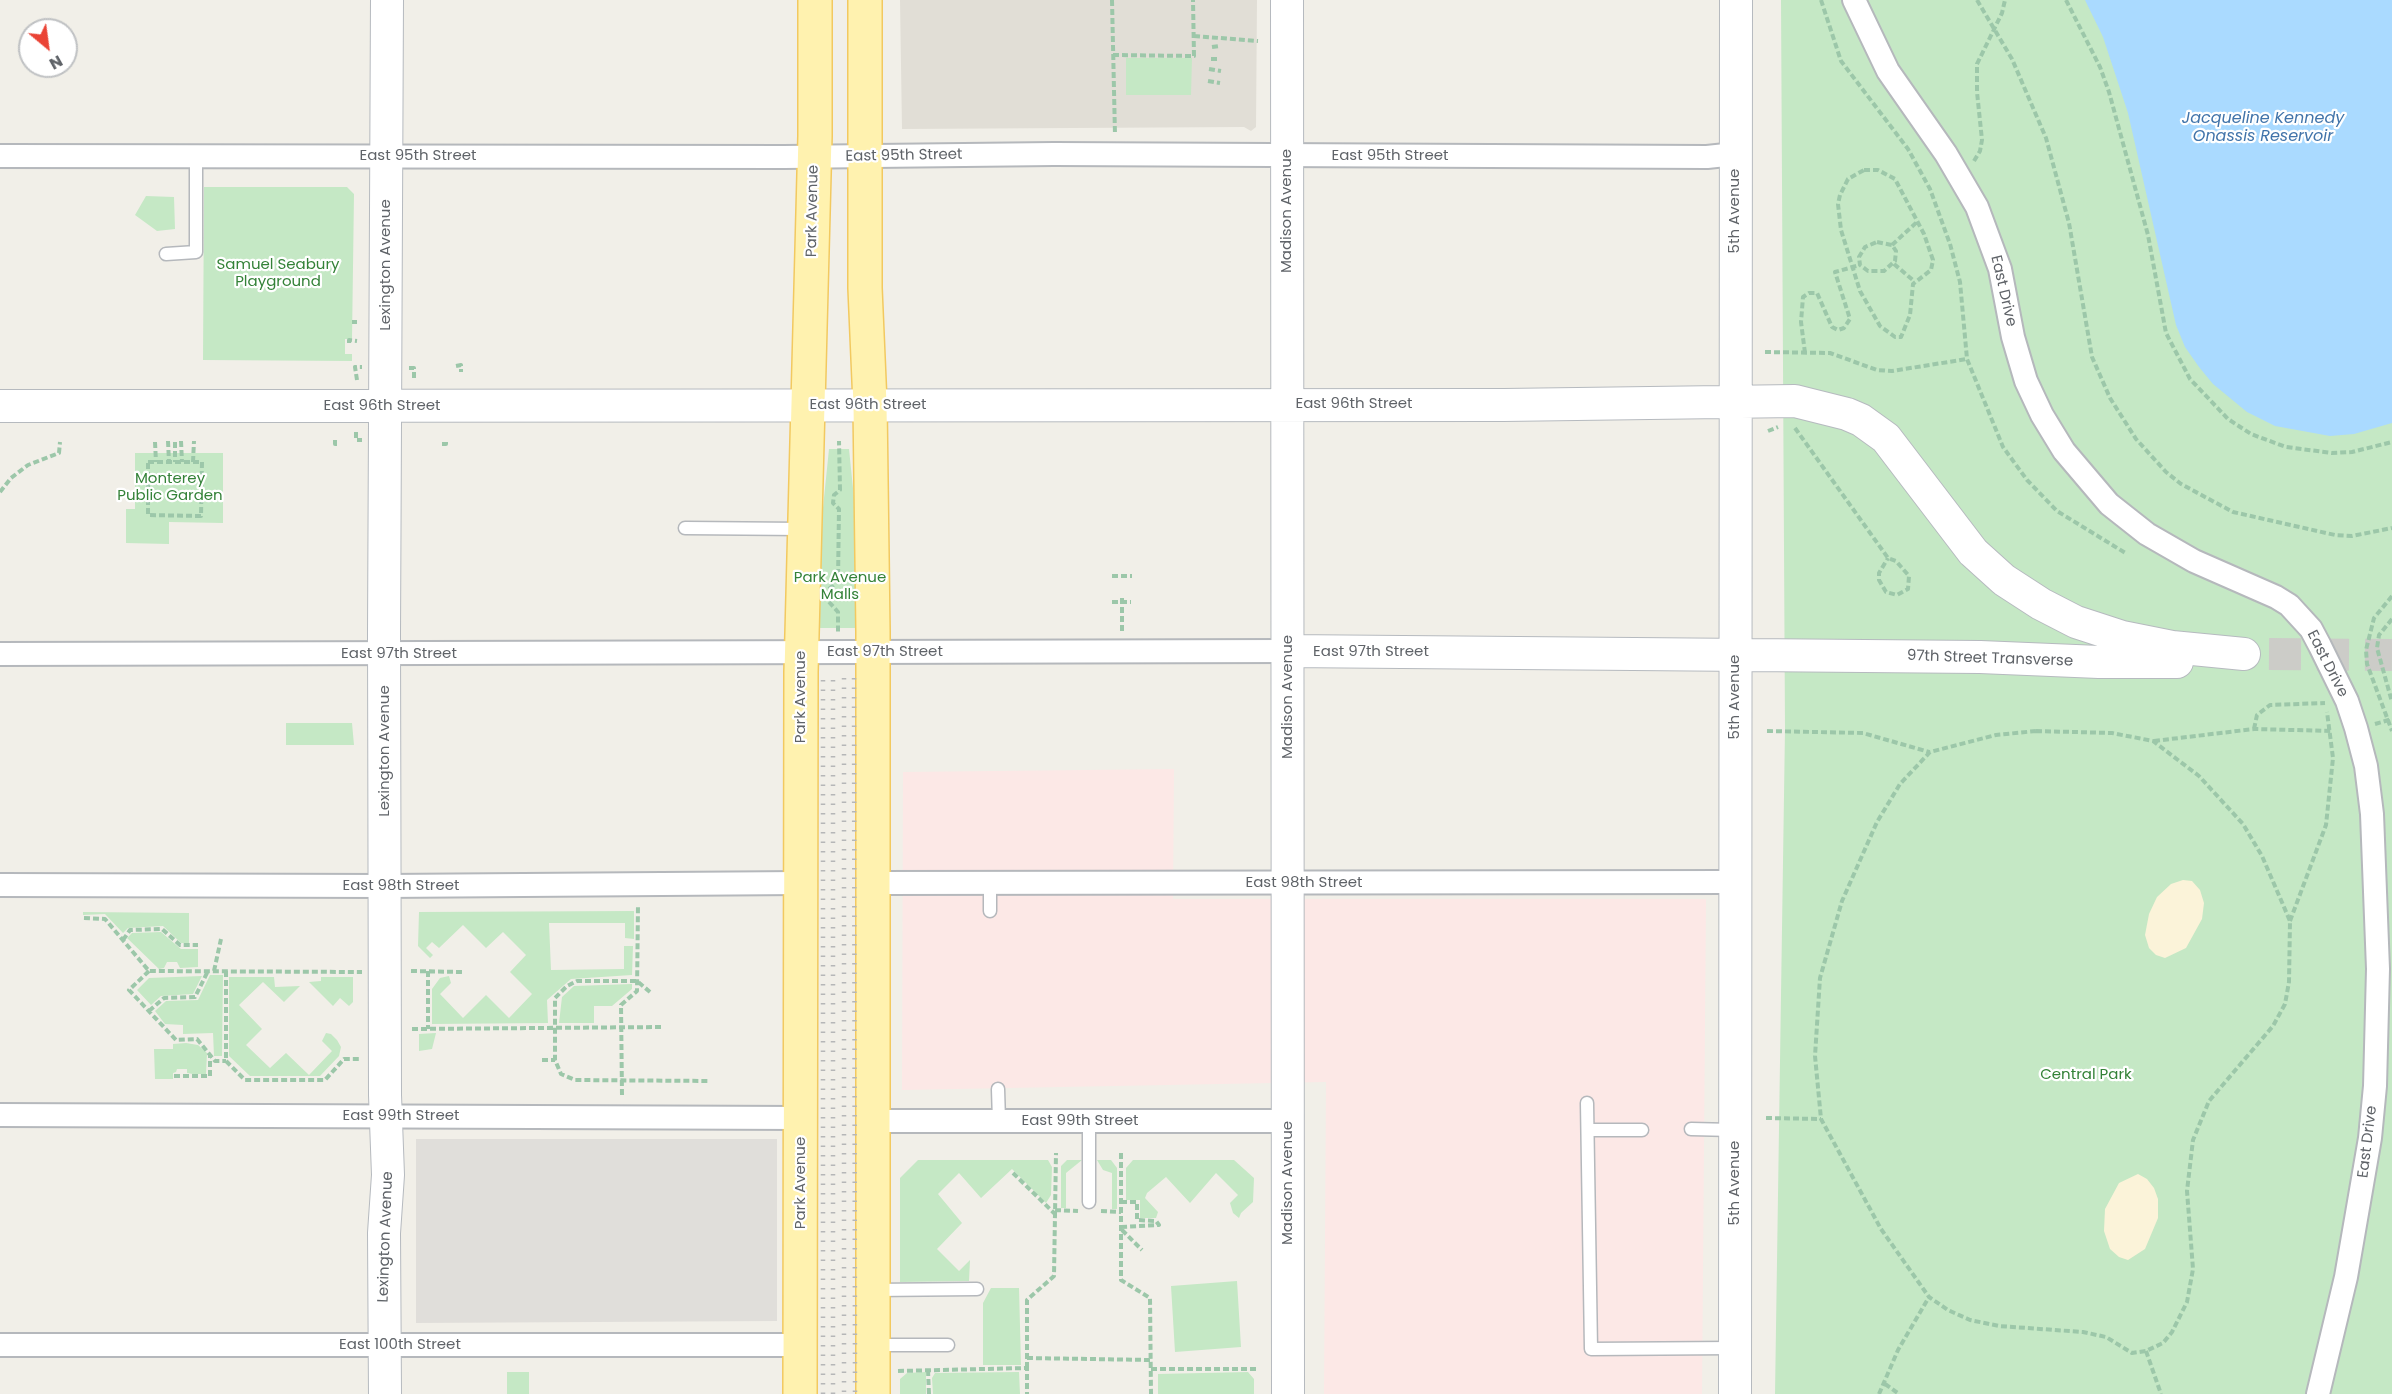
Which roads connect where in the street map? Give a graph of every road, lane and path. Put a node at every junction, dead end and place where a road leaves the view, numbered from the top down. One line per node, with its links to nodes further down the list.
1 (387, 0): 28 (main road, Lexington Avenue)
2 (815, 0): 31 (main road, Park Avenue)
3 (865, 0): 32 (main road)
4 (1112, 0): 18 (path)
5 (1193, 0): 14 (path)
6 (1287, 0): 30 (main road, Madison Avenue)
7 (1736, 0): 27 (main road, 5th Avenue)
8 (1821, 0): 45 (path)
9 (1854, 0): 197 (street, East Drive)
10 (1977, 0): 13 (path)
11 (2005, 0): 13 (path)
12 (2066, 0): 65 (path)
13 (1994, 27): 33 (path); 76 (path)
14 (1194, 36): 15 (path); 18 (path)
15 (1258, 41)
16 (1219, 46): 17 (path)
17 (1212, 47)
18 (1113, 55): 25 (path)
19 (1211, 59): 20 (path)
20 (1219, 59)
21 (1209, 69): 22 (path)
22 (1221, 71)
23 (1208, 81): 24 (path)
24 (1220, 83)
25 (1115, 136)
26 (196, 154): 28 (street, East 95th Street); 29 (street, East 95th Street); 36 (lane)
27 (1735, 154): 30 (street, East 95th Street); 52 (main road, 5th Avenue)
28 (387, 155): 31 (street, East 95th Street); 57 (main road, Lexington Avenue)
29 (0, 156)
30 (1287, 156): 32 (street, East 95th Street); 54 (main road, Madison Avenue)
31 (814, 157): 32 (street, East 95th Street); 55 (main road, Park Avenue)
32 (865, 157): 53 (main road)
33 (1974, 160)
34 (1918, 221): 35 (path); 39 (path); 40 (path)
35 (1892, 245): 37 (path); 38 (path)
36 (166, 254)
37 (1894, 264): 38 (path); 40 (path)
38 (1860, 265): 39 (path)
39 (1851, 267): 40 (path); 44 (path)
40 (1914, 281)
41 (357, 341): 42 (path)
42 (349, 343)
43 (1765, 352): 44 (path)
44 (1805, 353): 45 (path)
45 (1967, 359): 78 (path)
46 (456, 366): 49 (path)
47 (356, 367): 51 (path)
48 (409, 368): 50 (path)
49 (461, 372)
50 (414, 379)
51 (357, 380)
52 (1735, 402): 54 (main road, East 96th Street); 94 (main road, 5th Avenue); 94 (main road, 97th Street Transverse)
53 (870, 404): 54 (main road, East 96th Street); 55 (main road, East 96th Street); 91 (main road)
54 (1287, 404): 89 (main road, Madison Avenue)
55 (807, 405): 57 (main road, East 96th Street); 77 (main road, Park Avenue)
56 (0, 406): 57 (main road, East 96th Street)
57 (385, 406): 93 (main road, Lexington Avenue)
58 (1768, 431): 79 (path)
59 (356, 432): 60 (path)
60 (356, 440)
61 (168, 441): 70 (path)
62 (181, 441): 72 (path)
63 (194, 441): 73 (path)
64 (839, 441): 88 (path)
65 (2392, 441)
66 (60, 442): 74 (path)
67 (155, 442): 69 (path)
68 (175, 442): 71 (path)
69 (156, 462): 70 (path); 73 (path)
70 (169, 462): 71 (path)
71 (176, 462): 72 (path)
72 (182, 462): 73 (path)
73 (193, 462)
74 (0, 492)
75 (685, 528): 77 (lane)
76 (2392, 528)
77 (804, 529): 90 (main road, Park Avenue)
78 (2127, 554)
79 (1888, 558): 79 (path)
80 (1112, 576): 81 (path)
81 (1131, 576)
82 (2392, 596): 97 (path)
83 (1122, 600): 84 (path); 85 (path); 87 (path)
84 (1112, 602)
85 (1131, 602)
86 (2392, 619): 95 (path)
87 (1122, 627)
88 (838, 632)
89 (1287, 651): 91 (street, East 97th Street); 94 (main road, East 97th Street); 106 (main road, Madison Avenue)
90 (801, 652): 91 (street, East 97th Street); 93 (street, East 97th Street); 108 (main road, Park Avenue)
91 (872, 652): 109 (main road)
92 (0, 654): 93 (street, East 97th Street)
93 (384, 654): 112 (main road, Lexington Avenue)
94 (1735, 654): 107 (main road, 5th Avenue)
95 (2392, 702)
96 (2325, 703): 99 (path)
97 (2390, 720): 98 (path); 103 (path)
98 (2373, 725)
99 (2254, 729): 101 (path); 104 (path)
100 (1767, 730): 105 (path)
101 (2331, 731): 102 (path); 116 (path)
102 (2338, 731)
103 (2392, 731)
104 (2153, 741): 105 (path); 116 (path)
105 (1930, 752): 150 (path)
106 (1287, 882): 107 (street, East 98th Street); 110 (street, East 98th Street); 153 (main road, Madison Avenue)
107 (1735, 882): 158 (main road, 5th Avenue)
108 (801, 883): 112 (street, East 98th Street); 148 (main road, Park Avenue)
109 (873, 883): 110 (street, East 98th Street); 151 (main road)
110 (990, 883): 114 (lane)
111 (0, 885): 112 (street, East 98th Street)
112 (386, 886): 147 (main road, Lexington Avenue)
113 (638, 906): 127 (path)
114 (990, 910)
115 (84, 918): 118 (path)
116 (2290, 921): 178 (path)
117 (221, 939): 122 (path)
118 (123, 940): 119 (path); 121 (path)
119 (198, 945)
120 (428, 970): 124 (path); 126 (path); 134 (path)
121 (149, 971): 122 (path); 129 (path)
122 (211, 971): 123 (path); 129 (path)
123 (226, 971): 125 (path); 139 (path)
124 (411, 971)
125 (362, 972)
126 (462, 972)
127 (637, 981): 128 (path); 130 (path); 132 (path)
128 (650, 992)
129 (149, 1011): 135 (path)
130 (622, 1026): 131 (path); 132 (path); 141 (path)
131 (662, 1027)
132 (555, 1028): 134 (path); 138 (path)
133 (411, 1029): 134 (path)
134 (428, 1029)
135 (210, 1053): 139 (path); 140 (path)
136 (361, 1059): 139 (path)
137 (542, 1060): 138 (path)
138 (555, 1060): 141 (path)
139 (226, 1061)
140 (174, 1076)
141 (622, 1081): 142 (path); 144 (path)
142 (710, 1082)
143 (998, 1089): 152 (lane)
144 (622, 1095)
145 (1587, 1103): 156 (lane)
146 (0, 1115): 147 (street, East 99th Street)
147 (387, 1116): 148 (street, East 99th Street); 176 (main road, Lexington Avenue)
148 (801, 1118): 173 (main road, Park Avenue)
149 (1766, 1118): 150 (path)
150 (1821, 1119): 171 (path)
151 (872, 1121): 152 (street, East 99th Street); 170 (main road)
152 (999, 1121): 154 (street, East 99th Street)
153 (1288, 1121): 154 (street, East 99th Street); 192 (main road, Madison Avenue)
154 (1089, 1122): 163 (lane)
155 (1691, 1129): 158 (lane)
156 (1588, 1130): 157 (lane); 177 (lane)
157 (1642, 1130)
158 (1735, 1130): 177 (main road, 5th Avenue)
159 (1056, 1153): 165 (path)
160 (1121, 1153): 162 (path)
161 (1013, 1173): 165 (path)
162 (1121, 1202): 166 (path); 167 (path)
163 (1088, 1206): 165 (path)
164 (1099, 1211): 166 (path)
165 (1055, 1212): 179 (path)
166 (1121, 1212): 167 (path)
167 (1121, 1228): 168 (path); 180 (path)
168 (1142, 1250)
169 (977, 1289): 170 (lane)
170 (872, 1290): 174 (main road)
171 (1929, 1297): 178 (path); 186 (path)
172 (0, 1345): 176 (street, East 100th Street)
173 (800, 1345): 176 (street, East 100th Street); 188 (main road, Park Avenue)
174 (873, 1345): 175 (lane); 185 (main road)
175 (948, 1345)
176 (384, 1346): 187 (main road, Lexington Avenue)
177 (1735, 1348): 193 (main road, 5th Avenue)
178 (2146, 1351): 196 (path)
179 (1027, 1358): 180 (path); 181 (path)
180 (1151, 1360): 182 (path)
181 (1027, 1368): 184 (path); 190 (path)
182 (1151, 1369): 183 (path); 191 (path)
183 (1257, 1369)
184 (928, 1370): 185 (path); 189 (path)
185 (883, 1382)
186 (1885, 1383): 194 (path); 195 (path)
187 (385, 1394)
188 (800, 1394)
189 (928, 1394)
190 (1027, 1394)
191 (1151, 1394)
192 (1288, 1394)
193 (1735, 1394)
194 (1879, 1394)
195 (1899, 1394)
196 (2161, 1394)
197 (2318, 1394)

